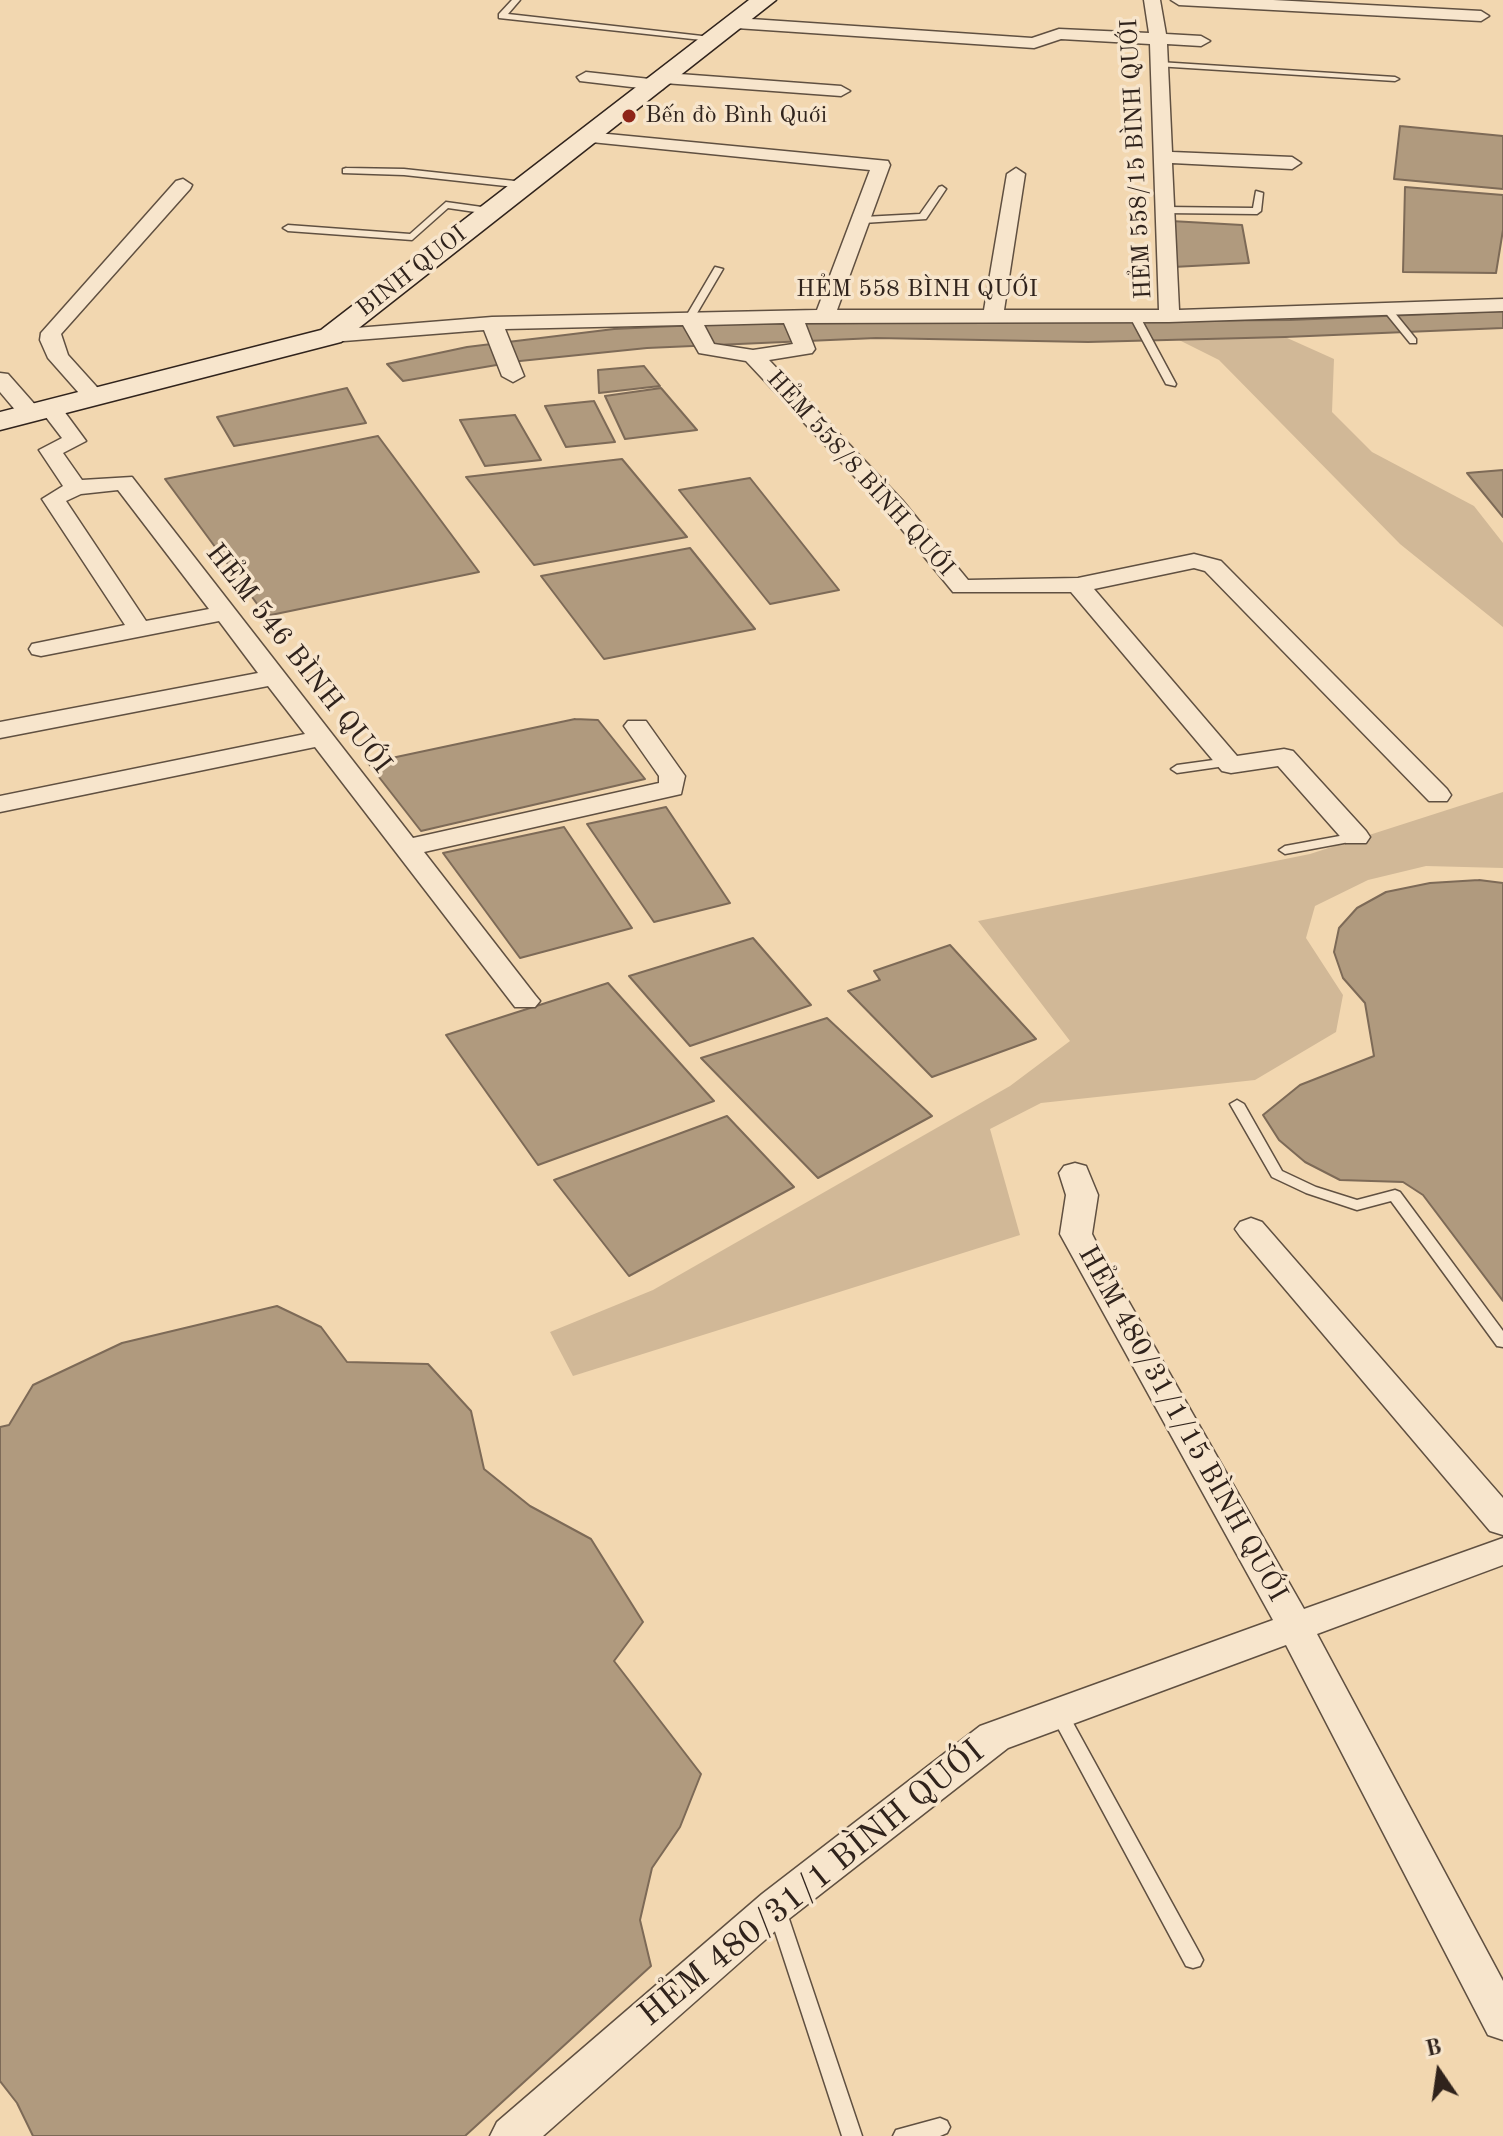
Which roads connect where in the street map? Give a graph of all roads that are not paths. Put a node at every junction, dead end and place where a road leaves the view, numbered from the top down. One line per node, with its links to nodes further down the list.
1 (516, 0): 8 (lane)
2 (764, 0): 6 (main road, BINH QUOI)
3 (1152, 0): 7 (street, HẺM 558/15 BÌNH QUỚI)
4 (1179, 0): 5 (street, HẺM 558/15 BÌNH QUỚI)
5 (1481, 16)
6 (736, 23): 7 (street); 8 (main road, BINH QUOI)
7 (1158, 38): 9 (street); 10 (street, HẺM 558/15 BÌNH QUỚI)
8 (711, 39): 13 (main road, BINH QUOI)
9 (1201, 41)
10 (1159, 64): 12 (lane); 16 (street, HẺM 558/15 BÌNH QUỚI)
11 (586, 77): 13 (street)
12 (1395, 79)
13 (661, 81): 14 (street); 15 (main road, BINH QUOI)
14 (841, 91)
15 (587, 137): 21 (main road, BINH QUOI); 26 (street)
16 (1163, 157): 17 (street); 24 (street, HẺM 558/15 BÌNH QUỚI)
17 (1292, 163)
18 (346, 171): 21 (lane)
19 (1016, 174): 31 (street)
20 (183, 185): 44 (street)
21 (524, 185): 25 (main road, BINH QUOI)
22 (942, 189): 26 (lane)
23 (1259, 193): 24 (lane)
24 (1165, 210): 33 (street, HẺM 558/15 BÌNH QUỚI)
25 (489, 211): 27 (lane); 38 (main road, BINH QUOI)
26 (863, 220): 32 (street)
27 (288, 228)
28 (718, 269): 36 (lane)
29 (1503, 305): 30 (street, HẺM 558 BÌNH QUỚI)
30 (1387, 309): 33 (street, HẺM 558 BÌNH QUỚI); 39 (lane)
31 (993, 315): 32 (street, HẺM 558 BÌNH QUỚI); 34 (street, HẺM 558 BÌNH QUỚI)
32 (825, 316): 35 (street, HẺM 558 BÌNH QUỚI)
33 (1169, 316): 34 (street, HẺM 558 BÌNH QUỚI)
34 (1135, 317): 43 (lane)
35 (792, 319): 36 (street, HẺM 558 BÌNH QUỚI); 40 (street, HẺM 558/8 BÌNH QUỚI)
36 (691, 320): 37 (street, HẺM 558 BÌNH QUỚI); 40 (street)
37 (495, 331): 38 (street, HẺM 558 BÌNH QUỚI); 41 (street)
38 (331, 336): 44 (main road, BINH QUOI)
39 (1410, 337)
40 (753, 356): 48 (street, HẺM 558/8 BÌNH QUỚI)
41 (511, 371)
42 (0, 379): 45 (street)
43 (1171, 384)
44 (94, 396): 45 (main road, BINH QUOI)
45 (40, 410): 46 (main road, BINH QUOI); 47 (street)
46 (0, 421)
47 (76, 488): 49 (street, HẺM 546 BÌNH QUỚI); 50 (street)
48 (1078, 585): 56 (street); 58 (street, HẺM 558/8 BÌNH QUỚI)
49 (225, 613): 50 (street); 52 (street, HẺM 546 BÌNH QUỚI)
50 (140, 630): 51 (street)
51 (41, 649)
52 (274, 677): 54 (street); 55 (street, HẺM 546 BÌNH QUỚI)
53 (637, 726): 61 (street)
54 (0, 730)
55 (321, 738): 59 (street); 61 (street, HẺM 546 BÌNH QUỚI)
56 (1228, 762): 57 (lane); 60 (street)
57 (1177, 769)
58 (1438, 795)
59 (0, 804)
60 (1356, 837): 62 (lane)
61 (406, 848): 63 (street, HẺM 546 BÌNH QUỚI)
62 (1285, 850)
63 (525, 1001)
64 (1237, 1104): 67 (lane)
65 (1075, 1173): 70 (street, HẺM 480/31/1/15 BÌNH QUỚI)
66 (1251, 1229): 68 (street)
67 (1503, 1342)
68 (1503, 1522)
69 (1503, 1551): 70 (street, HẺM 480/31/1 BÌNH QUỚI)
70 (1295, 1627): 71 (street, HẺM 480/31/1 BÌNH QUỚI); 74 (street, HẺM 480/31/1/15 BÌNH QUỚI)
71 (1060, 1715): 72 (street, HẺM 480/31/1 BÌNH QUỚI); 73 (lane)
72 (776, 1906): 76 (street, HẺM 480/31/1 BÌNH QUỚI); 77 (lane)
73 (1193, 1960)
74 (1503, 2022)
75 (940, 2127): 78 (lane)
76 (512, 2136)
77 (852, 2136)
78 (903, 2136)

